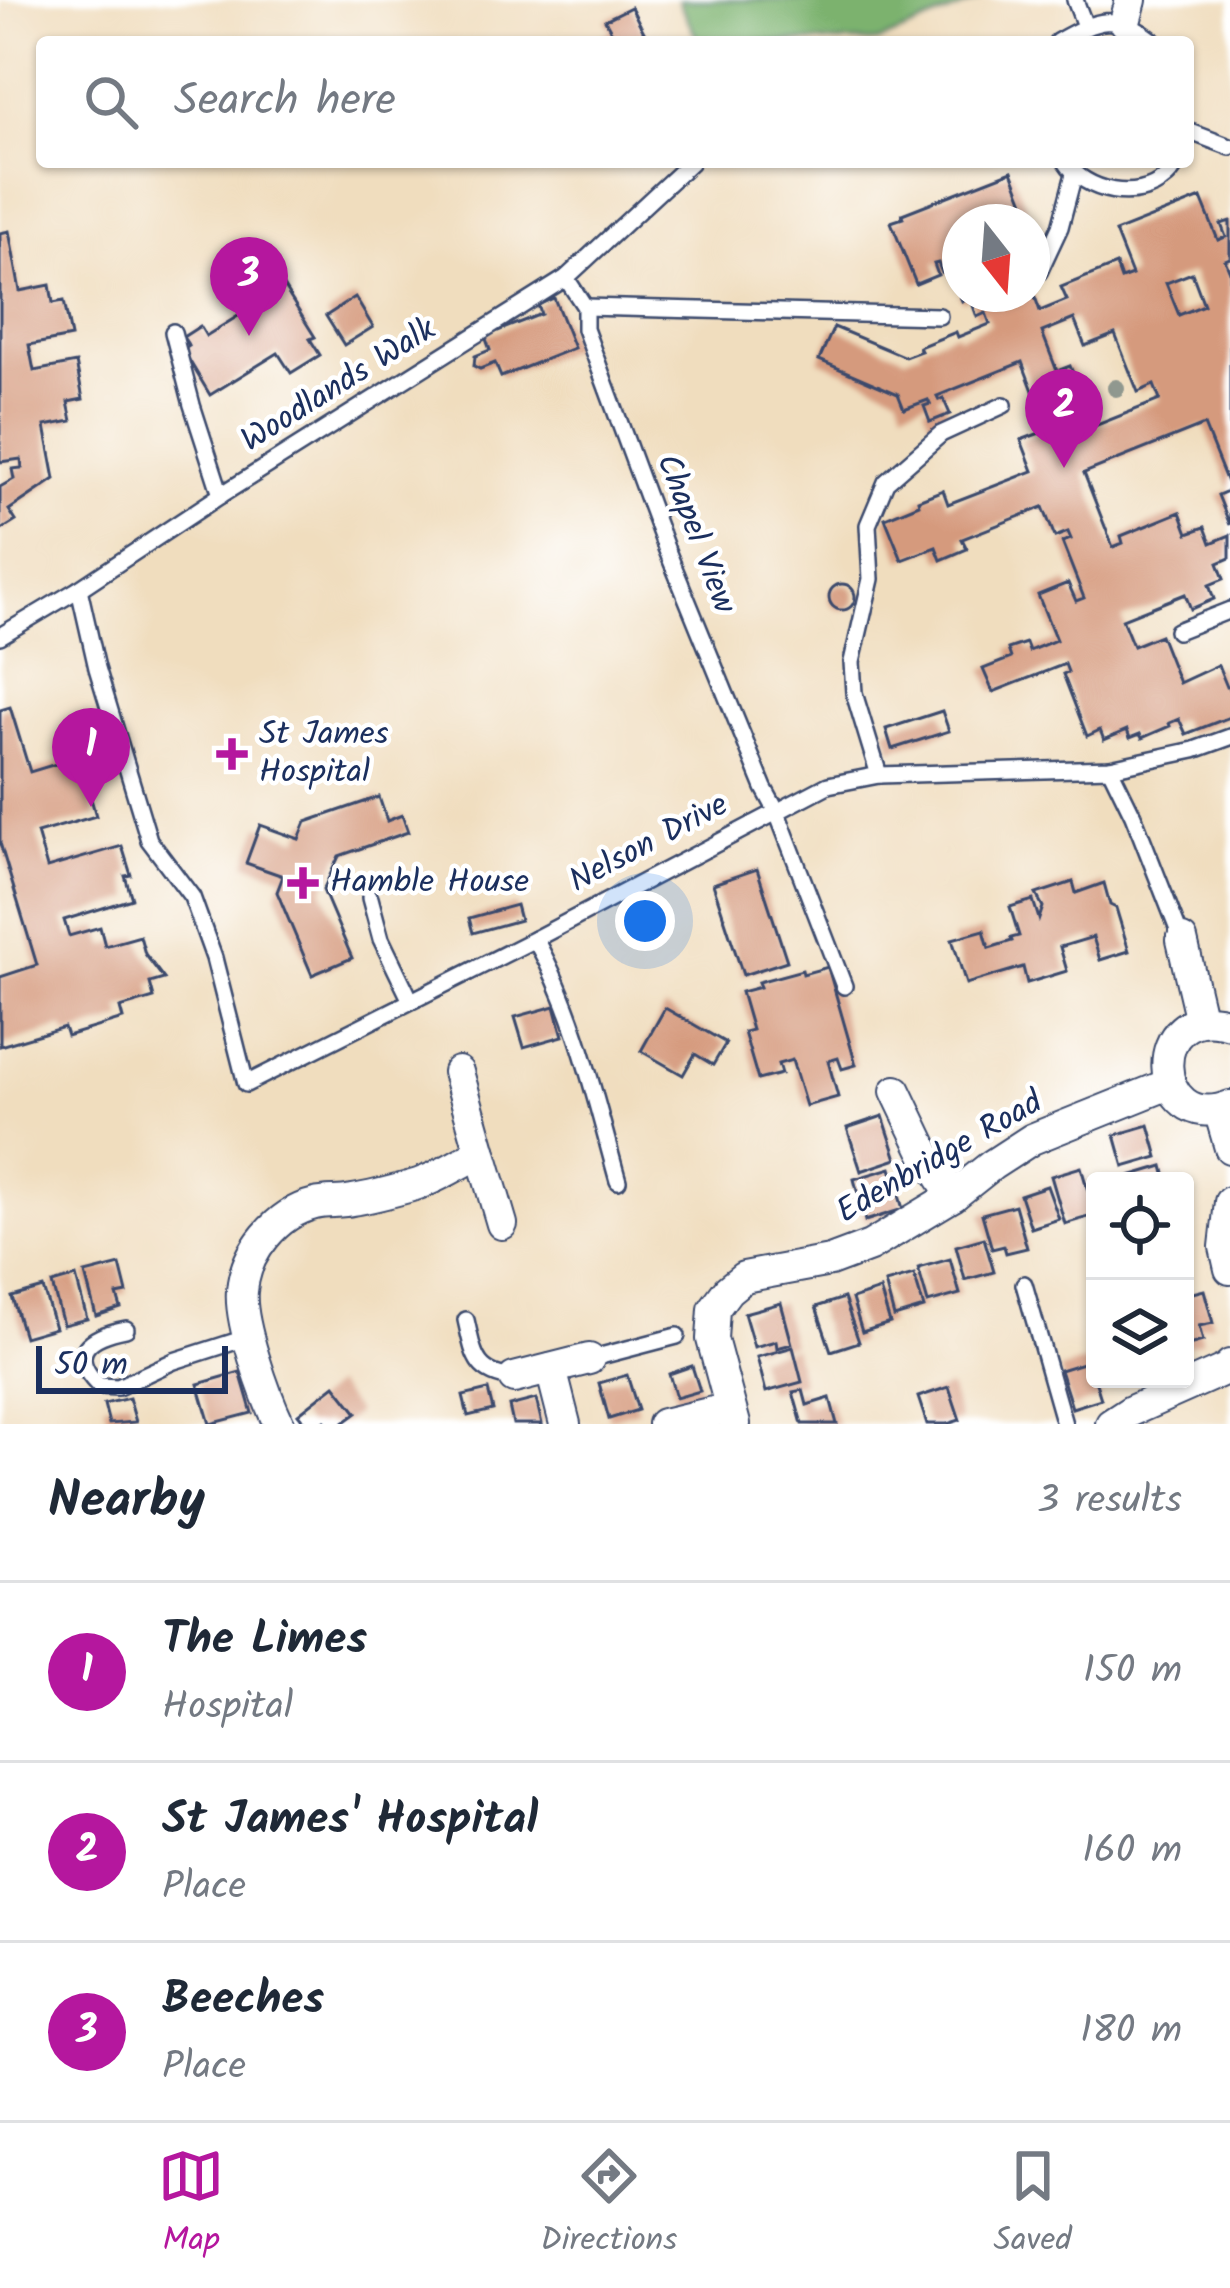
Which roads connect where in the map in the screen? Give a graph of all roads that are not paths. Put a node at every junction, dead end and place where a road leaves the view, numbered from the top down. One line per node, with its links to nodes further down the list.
1 (1075, 0): 3 (lane)
2 (1128, 11): 3 (lane); 5 (lane)
3 (1085, 26): 4 (lane)
4 (1068, 36)
5 (1150, 36)
6 (1194, 132): 7 (lane)
7 (1230, 147)
8 (685, 168): 12 (lane, Woodlands Walk)
9 (1070, 168): 10 (lane); 11 (lane)
10 (1173, 168)
11 (1050, 248)
12 (566, 278): 13 (lane, Chapel View); 17 (lane, Woodlands Walk)
13 (586, 307): 14 (lane); 25 (lane, Chapel View)
14 (939, 316)
15 (173, 332): 17 (lane)
16 (1004, 405): 24 (lane)
17 (221, 495): 18 (lane, Woodlands Walk)
18 (79, 590): 21 (lane, Woodlands Walk); 30 (lane, Nelson Drive)
19 (1230, 610): 20 (lane)
20 (1177, 631)
21 (0, 636)
22 (1230, 736): 23 (lane, Nelson Drive)
23 (1110, 768): 24 (lane, Nelson Drive); 28 (lane)
24 (879, 775): 25 (lane, Nelson Drive)
25 (776, 811): 27 (lane, Nelson Drive); 29 (lane, Chapel View)
26 (370, 898): 30 (lane)
27 (535, 939): 30 (lane, Nelson Drive); 38 (lane)
28 (1182, 940): 31 (street)
29 (844, 986)
30 (410, 999)
31 (1215, 1022): 33 (street)
32 (458, 1072): 37 (street)
33 (1169, 1084): 35 (street); 39 (street, Edenbridge Road)
34 (896, 1090): 39 (street)
35 (1225, 1108): 36 (street)
36 (1230, 1148)
37 (482, 1154): 41 (street); 47 (street)
38 (618, 1181)
39 (953, 1196): 52 (street, Edenbridge Road)
40 (1230, 1202): 42 (street)
41 (502, 1224)
42 (1230, 1269)
43 (1024, 1284): 56 (lane)
44 (466, 1320): 51 (lane)
45 (126, 1330): 47 (lane)
46 (677, 1336): 48 (lane)
47 (249, 1337): 53 (street)
48 (589, 1359): 50 (street)
49 (1230, 1364): 57 (street)
50 (550, 1369): 51 (street); 54 (street)
51 (514, 1378)
52 (733, 1416): 55 (street)
53 (278, 1423)
54 (565, 1424)
55 (663, 1424)
56 (1064, 1424)
57 (1111, 1424)

